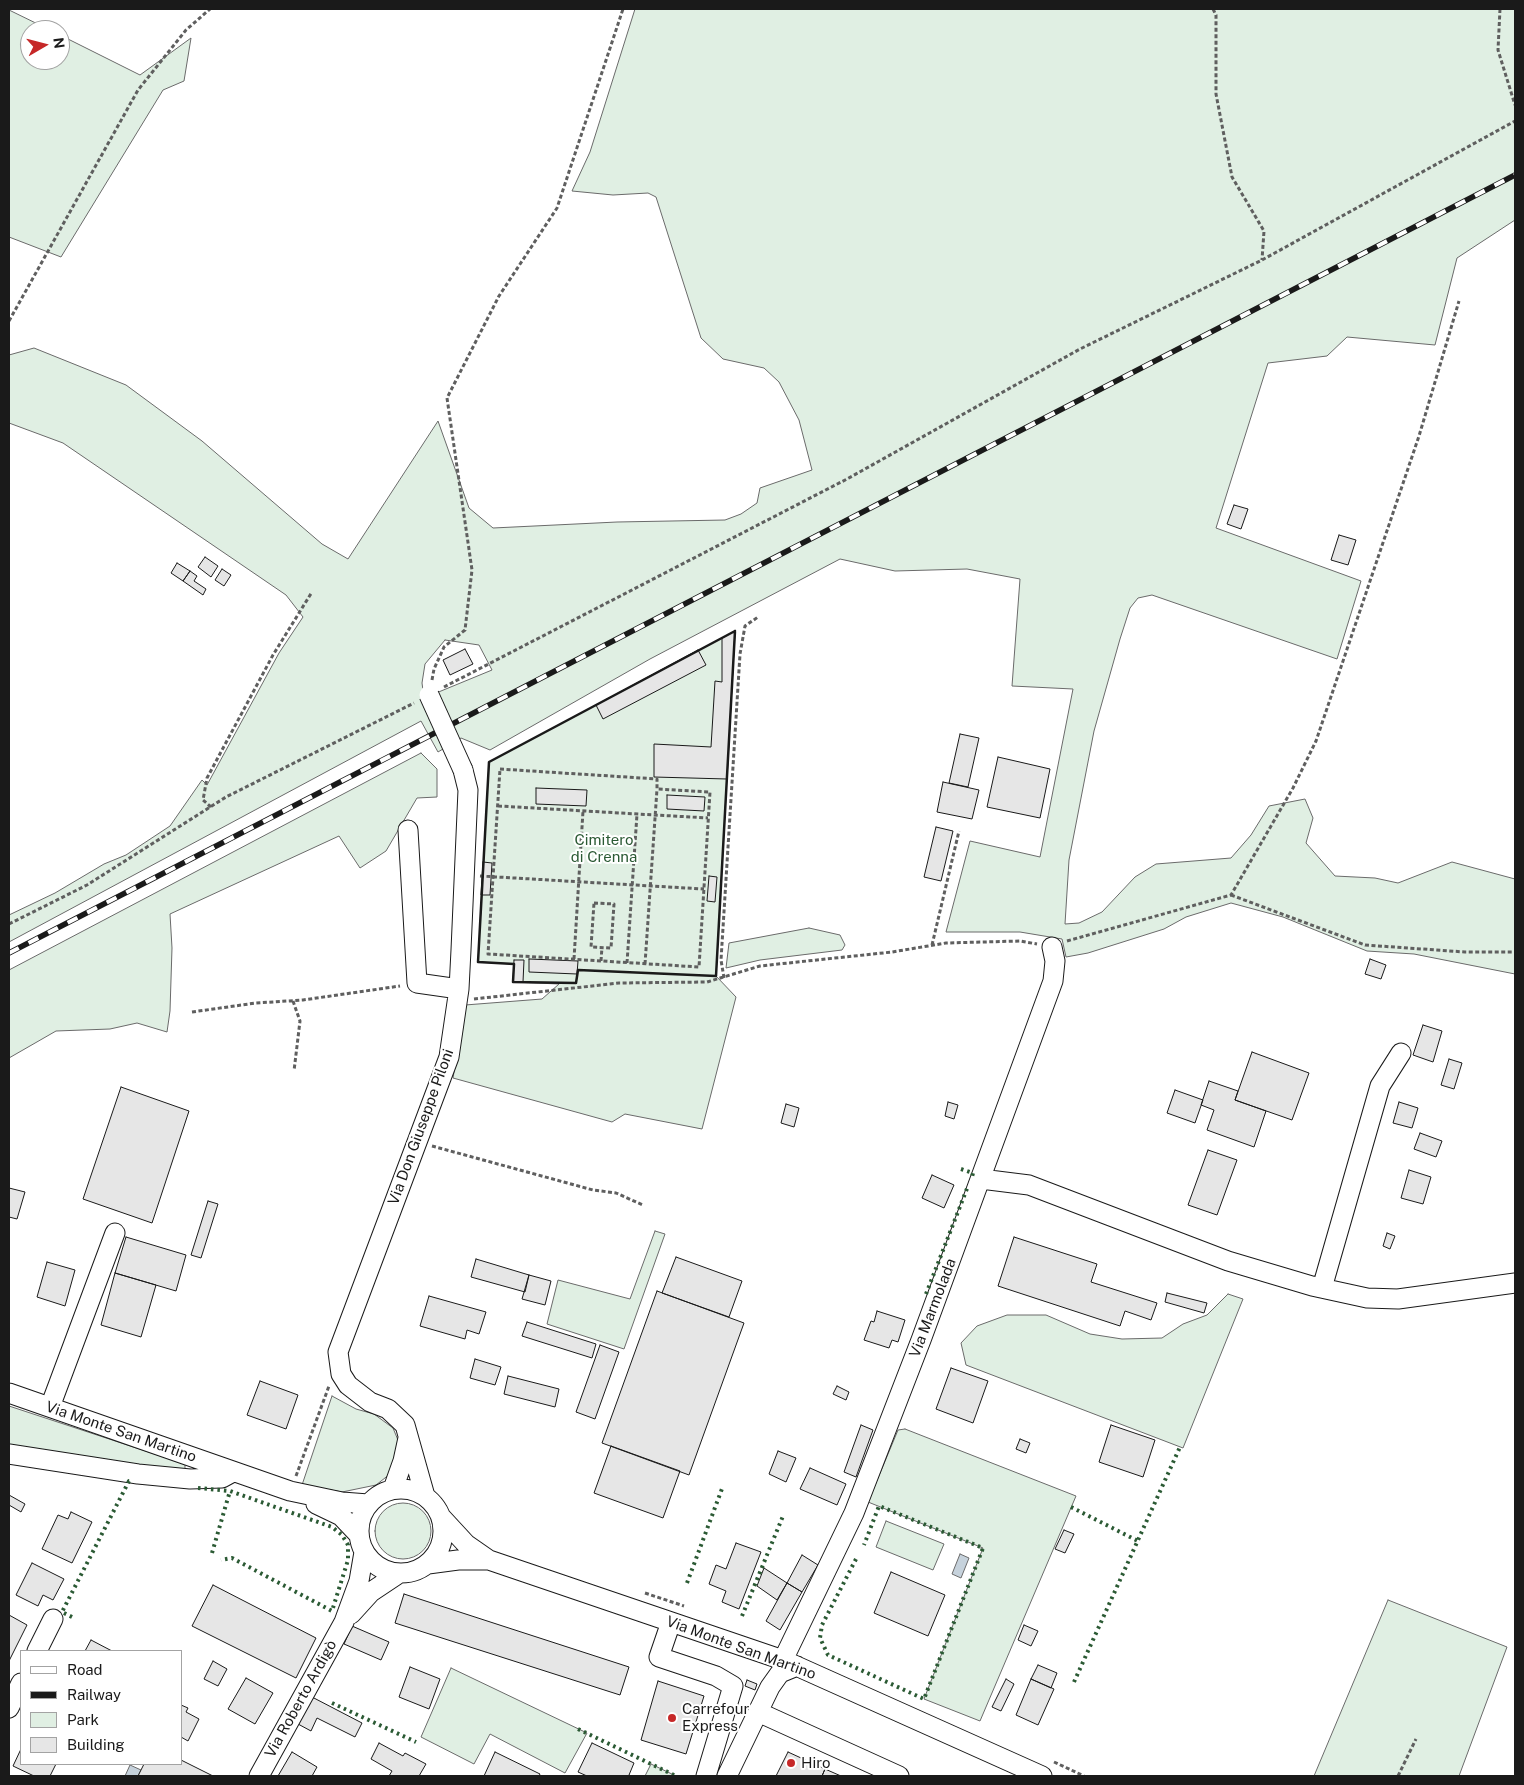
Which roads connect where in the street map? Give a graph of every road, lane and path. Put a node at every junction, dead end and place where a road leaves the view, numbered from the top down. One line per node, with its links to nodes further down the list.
1 (210, 9): 9 (path)
2 (623, 9): 12 (path)
3 (1213, 9): 7 (path)
4 (1500, 9): 5 (path)
5 (1515, 105)
6 (1515, 120): 7 (path)
7 (1262, 260): 12 (path)
8 (1459, 301): 28 (path)
9 (9, 321)
10 (312, 592): 15 (path)
11 (758, 617): 38 (path)
12 (429, 695): 15 (path); 22 (street, Via Don Giuseppe Piloni, bridge)
13 (656, 788): 14 (path); 18 (path); 19 (path)
14 (498, 806): 16 (path); 23 (path)
15 (211, 807): 29 (path)
16 (583, 811): 17 (path); 24 (path)
17 (637, 814): 18 (path); 25 (path)
18 (654, 814): 19 (path); 26 (path)
19 (708, 818): 27 (path)
20 (408, 830): 39 (street)
21 (959, 831): 30 (path)
22 (464, 875): 23 (path); 40 (street, Via Don Giuseppe Piloni)
23 (493, 878): 24 (path); 34 (path)
24 (578, 882): 25 (path); 34 (path)
25 (632, 885): 26 (path); 36 (path)
26 (649, 886): 27 (path); 37 (path)
27 (704, 889): 37 (path)
28 (1231, 896): 32 (path); 33 (path)
29 (9, 924)
30 (932, 945): 32 (path); 38 (path)
31 (602, 947): 31 (path); 35 (path)
32 (1052, 947): 46 (street, Via Marmolada)
33 (1515, 952)
34 (574, 959): 35 (path)
35 (601, 961): 36 (path)
36 (627, 963): 37 (path)
37 (645, 964)
38 (724, 978): 40 (path)
39 (417, 983): 40 (street); 41 (path)
40 (458, 993): 45 (street, Via Don Giuseppe Piloni)
41 (293, 1001): 42 (path); 44 (path)
42 (192, 1012)
43 (1401, 1053): 50 (street)
44 (294, 1071)
45 (417, 1142): 47 (path); 51 (street, Via Don Giuseppe Piloni)
46 (980, 1179): 50 (street); 72 (street, Via Marmolada)
47 (643, 1205)
48 (114, 1233): 53 (street)
49 (1515, 1283): 50 (street)
50 (1322, 1288)
51 (341, 1374): 54 (street); 58 (path)
52 (9, 1393): 53 (street, Via Monte San Martino)
53 (50, 1407): 56 (street, Via Monte San Martino)
54 (408, 1434): 57 (street); 59 (street)
55 (9, 1454): 56 (street, Via Monte San Martino)
56 (233, 1472): 58 (street, Via Monte San Martino)
57 (393, 1489): 59 (street); 60 (street)
58 (290, 1491): 60 (street, Via Monte San Martino); 62 (street, Via Monte San Martino)
59 (425, 1496): 61 (street)
60 (368, 1504): 62 (street)
61 (442, 1518): 63 (street, Via Monte San Martino); 64 (street)
62 (362, 1544): 65 (street); 69 (street, Via Roberto Ardigò)
63 (490, 1560): 64 (street, Via Monte San Martino); 70 (street, Via Monte San Martino)
64 (428, 1564): 65 (street)
65 (398, 1574): 69 (street, Via Roberto Ardigò)
66 (640, 1591): 67 (path)
67 (685, 1606)
68 (53, 1620): 71 (street)
69 (344, 1622): 80 (street, Via Roberto Ardigò)
70 (671, 1622): 72 (street, Via Monte San Martino); 81 (street)
71 (38, 1650)
72 (782, 1660): 74 (street); 74 (street); 79 (street, Via Monte San Martino)
73 (20, 1685): 75 (street)
74 (770, 1687): 76 (street)
75 (9, 1708)
76 (758, 1712): 82 (street); 83 (street)
77 (1416, 1739): 85 (path)
78 (1045, 1768): 79 (street, Via Monte San Martino); 84 (path)
79 (1012, 1769)
80 (259, 1776)
81 (706, 1776)
82 (727, 1776)
83 (899, 1776)
84 (1084, 1776)
85 (1398, 1776)

